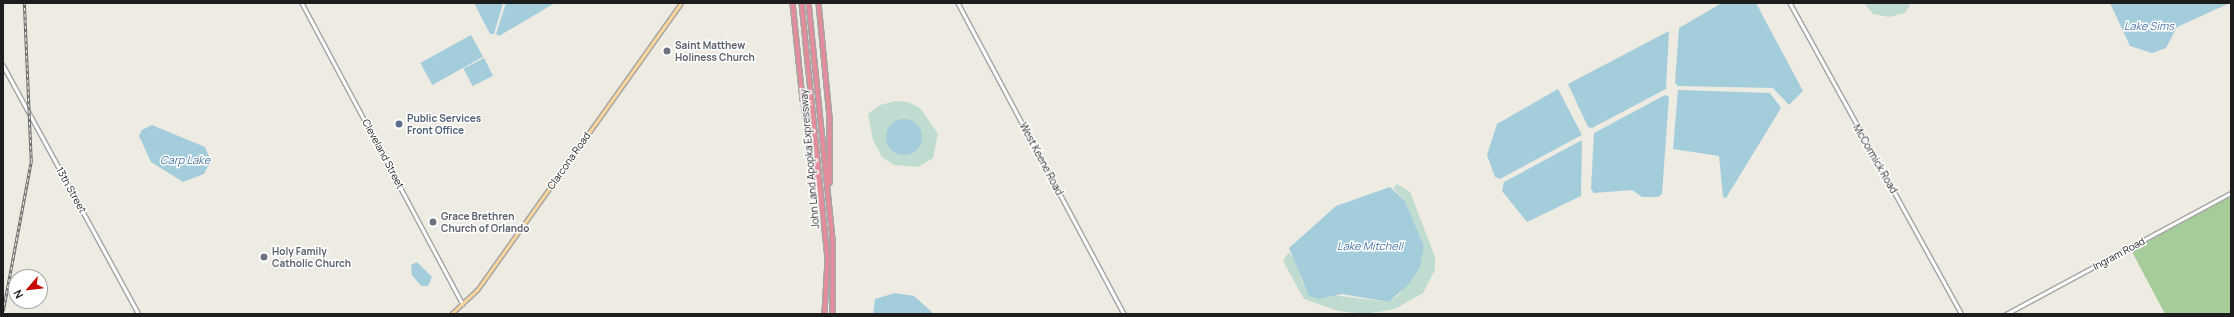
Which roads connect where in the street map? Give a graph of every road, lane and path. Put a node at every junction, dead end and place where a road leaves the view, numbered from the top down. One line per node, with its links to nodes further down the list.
1 (302, 3): 13 (street, Cleveland Street)
2 (681, 3): 13 (main road, Clarcona Road)
3 (793, 3): 12 (highway)
4 (802, 3): 12 (highway, John Land Apopka Expressway)
5 (809, 3): 11 (highway, John Land Apopka Expressway)
6 (819, 3): 11 (highway)
7 (958, 3): 18 (street, West Keene Road)
8 (1790, 3): 19 (street, McCormick Road)
9 (3, 65): 14 (street, 13th Street)
10 (2231, 193): 20 (street, Ingram Road)
11 (830, 202): 17 (highway, John Land Apopka Expressway)
12 (824, 213): 16 (highway, John Land Apopka Expressway)
13 (464, 304): 15 (main road, Clarcona Road)
14 (139, 314)
15 (451, 314)
16 (825, 314)
17 (832, 314)
18 (1124, 314)
19 (1962, 314)
20 (2006, 314)

